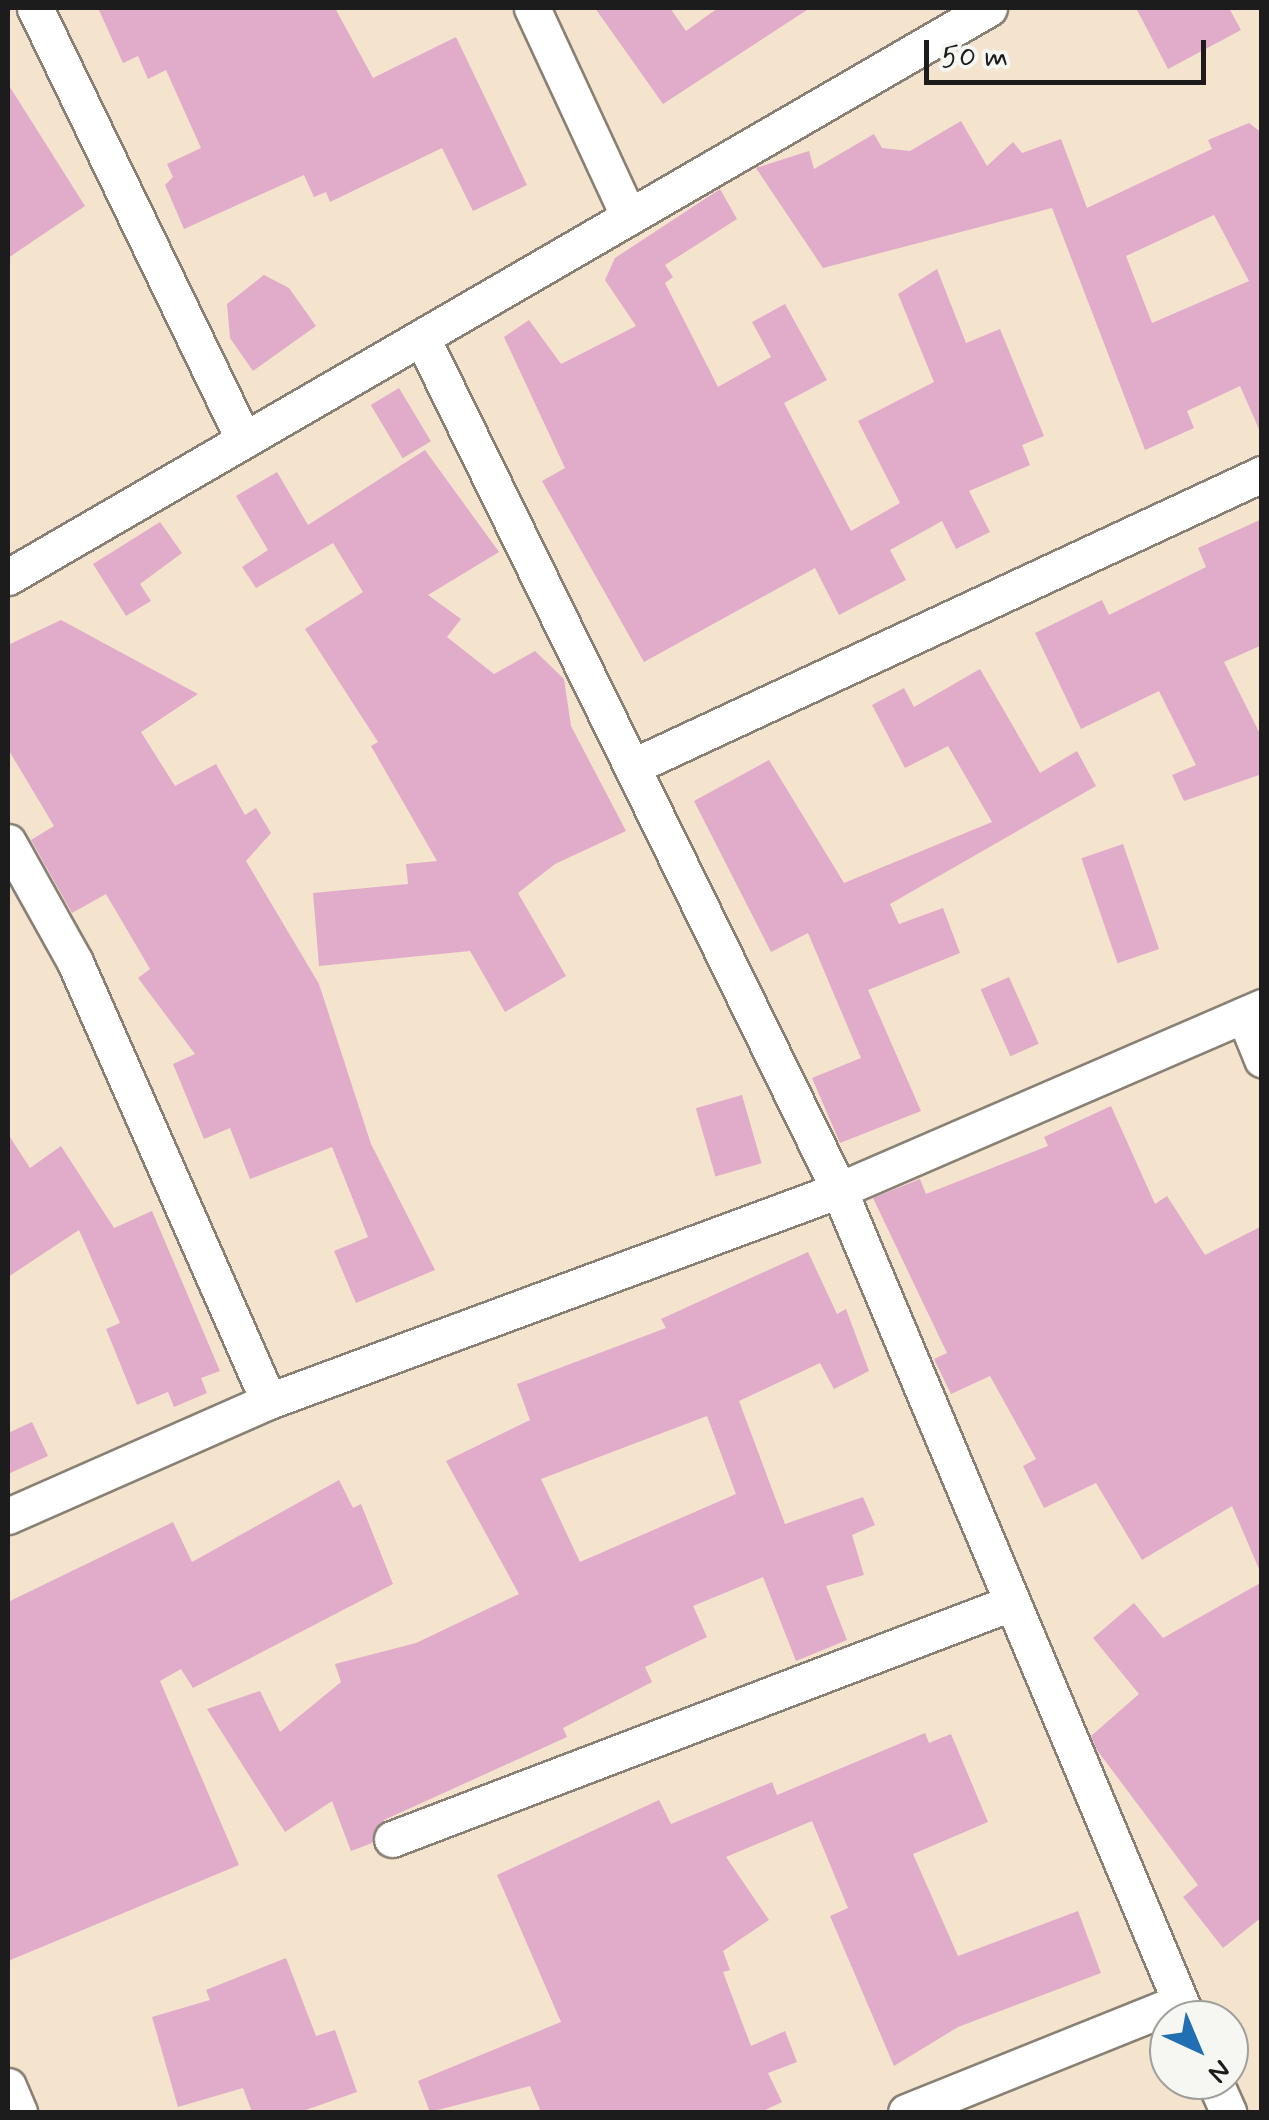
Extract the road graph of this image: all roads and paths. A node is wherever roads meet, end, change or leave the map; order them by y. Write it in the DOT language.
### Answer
graph roads {
  1 [pos="35,8"];
  2 [pos="532,8"];
  3 [pos="989,8"];
  4 [pos="629,217"];
  5 [pos="422,338"];
  6 [pos="244,440"];
  7 [pos="1262,474"];
  8 [pos="8,577"];
  9 [pos="638,764"];
  10 [pos="8,842"];
  11 [pos="1252,1011"];
  12 [pos="1262,1059"];
  13 [pos="839,1190"];
  14 [pos="270,1401"];
  15 [pos="8,1516"];
  16 [pos="1011,1603"];
  17 [pos="392,1840"];
  18 [pos="1179,2000"];
  19 [pos="1149,2024"];
  20 [pos="8,2086"];
  21 [pos="19,2112"];
  22 [pos="906,2112"];
  1 -- 6 [label="street"];
  2 -- 4 [label="street"];
  3 -- 4 [label="street"];
  4 -- 5 [label="street"];
  5 -- 6 [label="street"];
  5 -- 9 [label="street"];
  6 -- 8 [label="street"];
  7 -- 9 [label="street"];
  9 -- 13 [label="street"];
  10 -- 14 [label="street"];
  11 -- 12 [label="street"];
  11 -- 13 [label="street"];
  13 -- 14 [label="street"];
  13 -- 16 [label="street"];
  14 -- 15 [label="street"];
  16 -- 17 [label="street"];
  16 -- 18 [label="street"];
  19 -- 22 [label="street"];
  20 -- 21 [label="street"];
}
